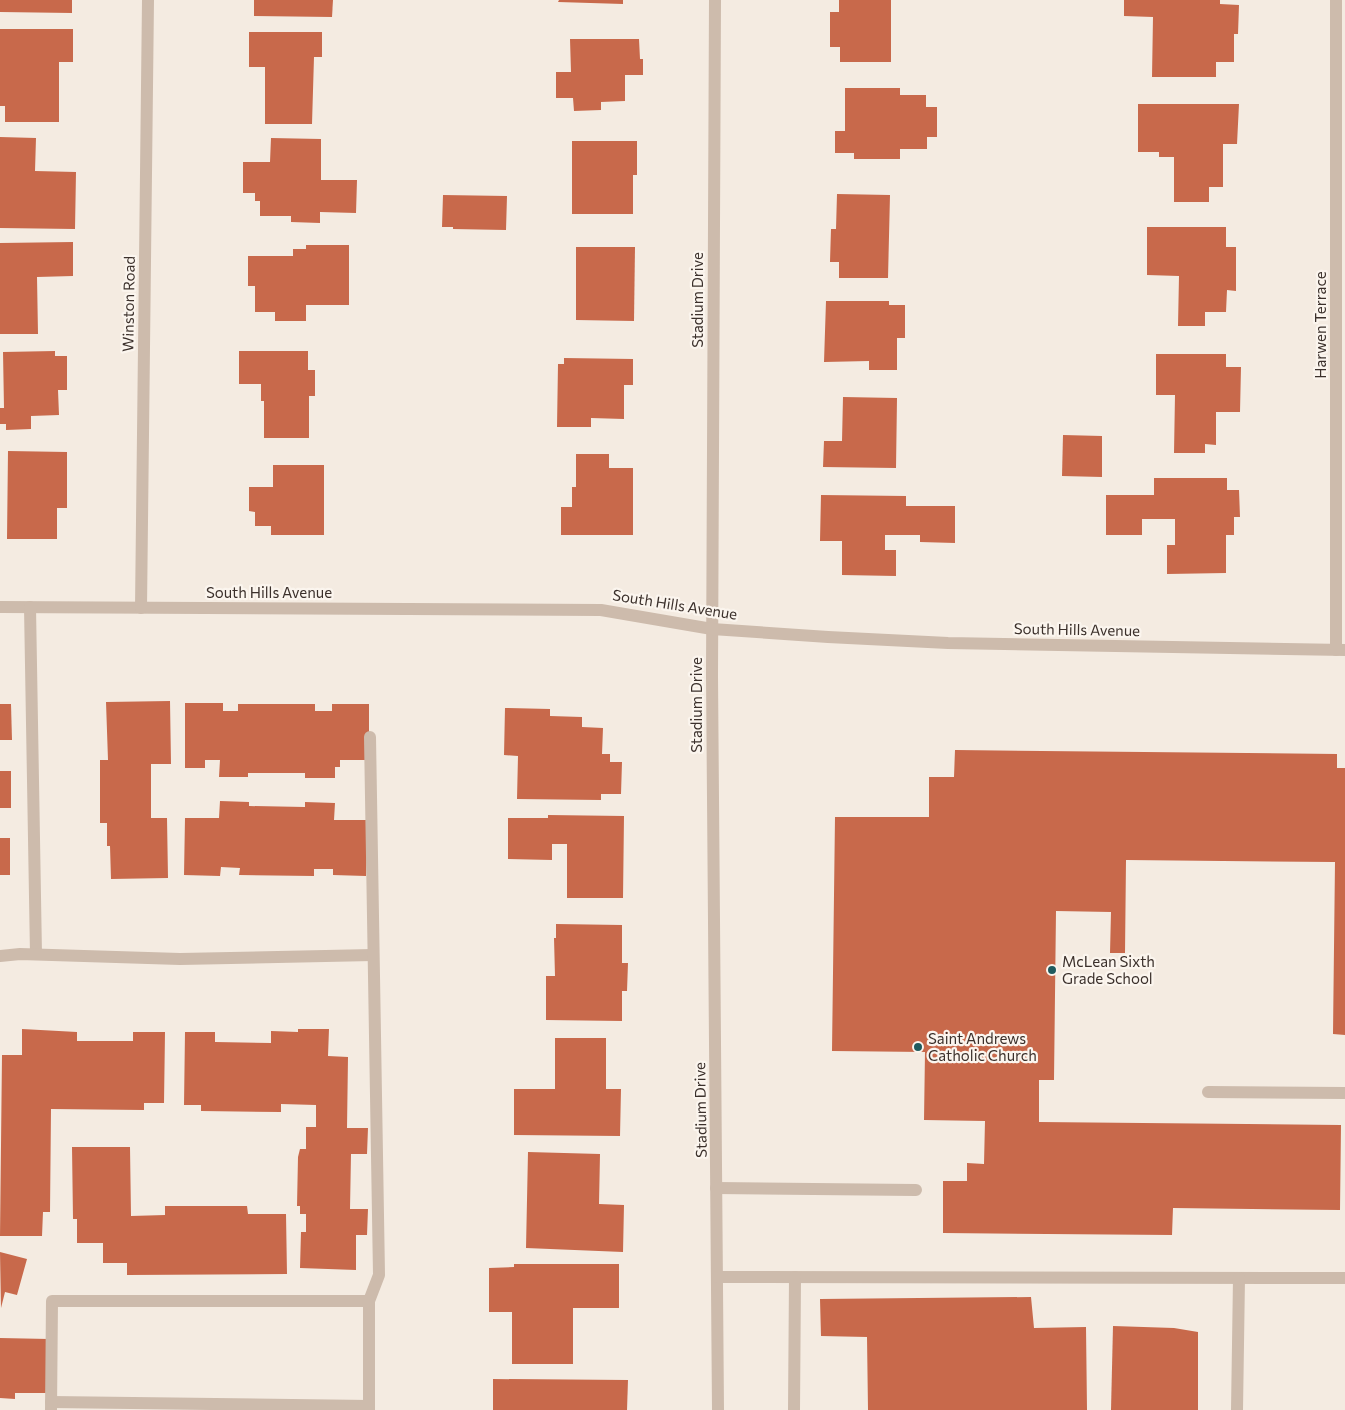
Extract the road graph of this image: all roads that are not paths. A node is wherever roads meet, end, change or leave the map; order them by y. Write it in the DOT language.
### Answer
graph roads {
  1 [pos="148,0"];
  2 [pos="715,0"];
  3 [pos="1336,0"];
  4 [pos="1341,69"];
  5 [pos="0,607"];
  6 [pos="30,607"];
  7 [pos="141,608"];
  8 [pos="712,629"];
  9 [pos="1340,650"];
  10 [pos="370,737"];
  11 [pos="36,954"];
  12 [pos="373,955"];
  13 [pos="0,956"];
  14 [pos="1208,1092"];
  15 [pos="1345,1093"];
  16 [pos="716,1188"];
  17 [pos="916,1190"];
  18 [pos="717,1277"];
  19 [pos="795,1277"];
  20 [pos="1239,1278"];
  21 [pos="1345,1278"];
  22 [pos="369,1301"];
  23 [pos="51,1406"];
  24 [pos="369,1408"];
  25 [pos="718,1410"];
  26 [pos="794,1410"];
  27 [pos="1237,1410"];
  1 -- 7 [label="street, Winston Road"];
  2 -- 8 [label="street, Stadium Drive"];
  3 -- 4 [label="street, Harwen Terrace"];
  4 -- 9 [label="street, Harwen Terrace"];
  5 -- 6 [label="street, South Hills Avenue"];
  6 -- 7 [label="street, South Hills Avenue"];
  6 -- 11 [label="street"];
  7 -- 8 [label="street, South Hills Avenue"];
  8 -- 9 [label="street, South Hills Avenue"];
  8 -- 16 [label="street, Stadium Drive"];
  10 -- 12 [label="street"];
  11 -- 12 [label="street"];
  11 -- 13 [label="street"];
  12 -- 22 [label="street"];
  14 -- 15 [label="street"];
  16 -- 17 [label="street"];
  16 -- 18 [label="street, Stadium Drive"];
  18 -- 19 [label="street"];
  18 -- 25 [label="street, Stadium Drive"];
  19 -- 20 [label="street"];
  19 -- 26 [label="street"];
  20 -- 21 [label="street"];
  20 -- 27 [label="street"];
  22 -- 23 [label="street"];
  22 -- 24 [label="street"];
  23 -- 24 [label="street"];
}
